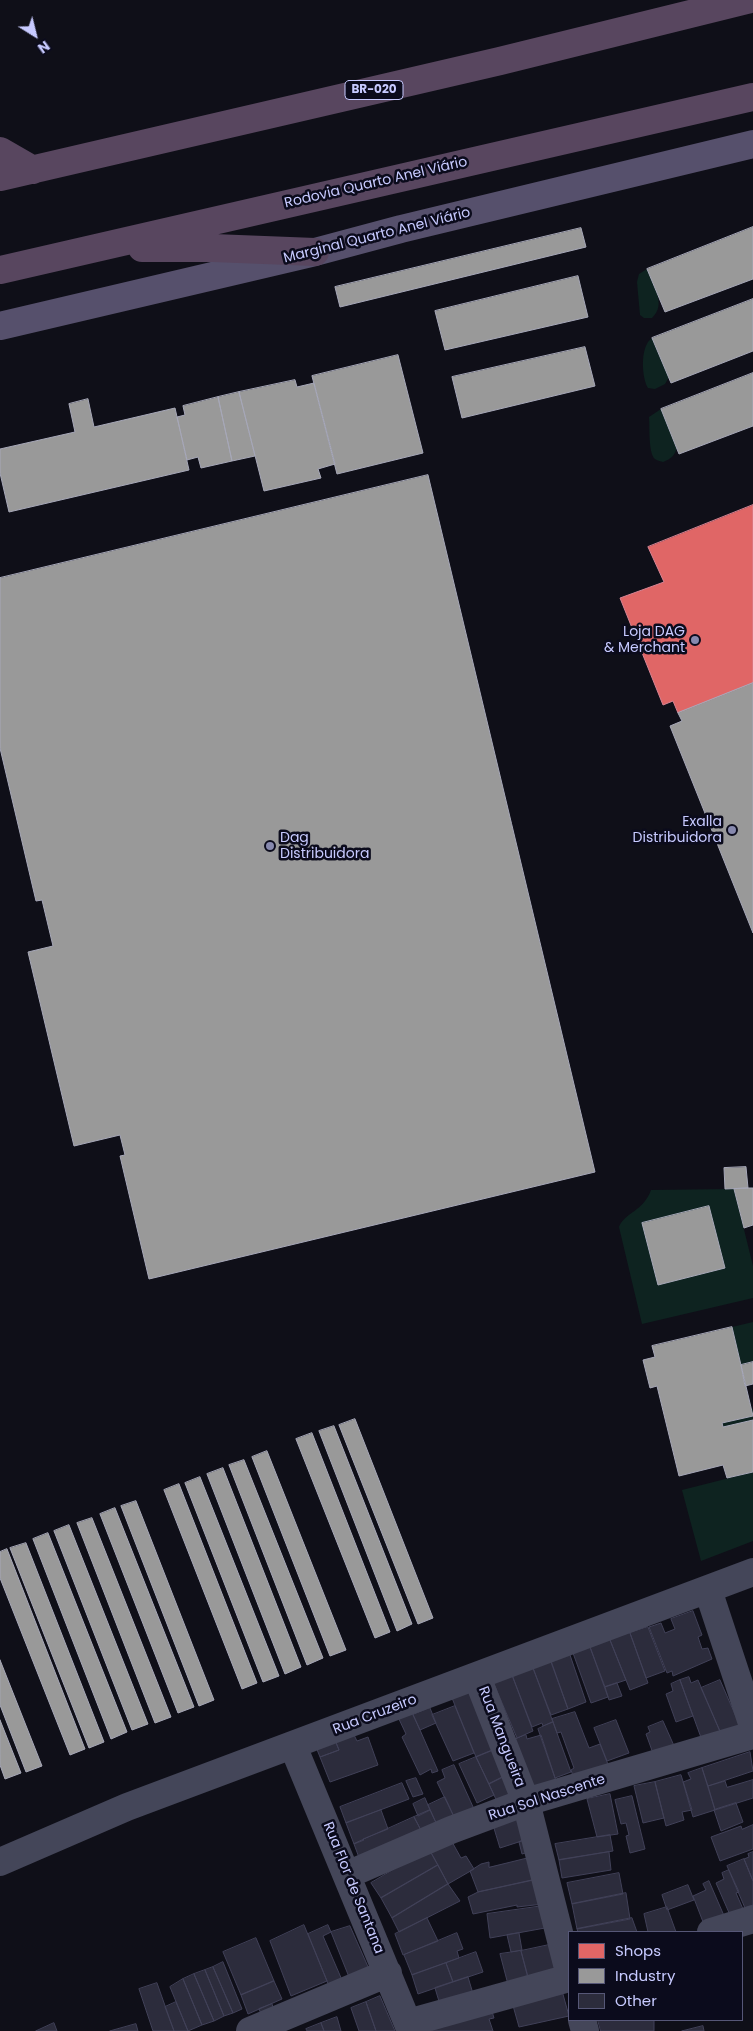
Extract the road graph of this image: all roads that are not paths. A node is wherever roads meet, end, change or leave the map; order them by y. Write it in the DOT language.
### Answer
graph roads {
  1 [pos="747,0"];
  2 [pos="753,97"];
  3 [pos="753,144"];
  4 [pos="0,151"];
  5 [pos="34,170"];
  6 [pos="0,177"];
  7 [pos="90,249"];
  8 [pos="315,252"];
  9 [pos="0,270"];
  10 [pos="0,326"];
  11 [pos="753,1572"];
  12 [pos="708,1590"];
  13 [pos="477,1677"];
  14 [pos="753,1726"];
  15 [pos="753,1735"];
  16 [pos="293,1746"];
  17 [pos="526,1802"];
  18 [pos="0,1862"];
  19 [pos="347,1875"];
  20 [pos="753,1919"];
  21 [pos="714,1931"];
  22 [pos="568,1968"];
  23 [pos="388,1973"];
  24 [pos="568,1978"];
  25 [pos="410,2027"];
  26 [pos="250,2031"];
  1 -- 5 [label="highway, BR-020"];
  2 -- 7 [label="highway, Rodovia Quarto Anel Viário"];
  3 -- 8 [label="main road, Marginal Quarto Anel Viário"];
  4 -- 5 [label="highway"];
  5 -- 6 [label="highway, BR-020"];
  7 -- 8 [label="highway"];
  7 -- 9 [label="highway, Rodovia Quarto Anel Viário"];
  8 -- 10 [label="main road, Marginal Quarto Anel Viário"];
  11 -- 12 [label="street, Rua Cruzeiro"];
  12 -- 13 [label="street, Rua Cruzeiro"];
  12 -- 14 [label="street"];
  13 -- 16 [label="street, Rua Cruzeiro"];
  13 -- 17 [label="street, Rua Mangueira"];
  15 -- 17 [label="street, Rua Sol Nascente"];
  16 -- 18 [label="street, Rua Cruzeiro"];
  16 -- 19 [label="street, Rua Flor de Santana"];
  17 -- 19 [label="street, Rua Sol Nascente"];
  17 -- 22 [label="street, Rua Mangueira"];
  19 -- 23 [label="street, Rua Flor de Santana"];
  20 -- 21 [label="street"];
  23 -- 25 [label="street, Rua Flor de Santana"];
  23 -- 26 [label="street"];
  24 -- 25 [label="street"];
}
